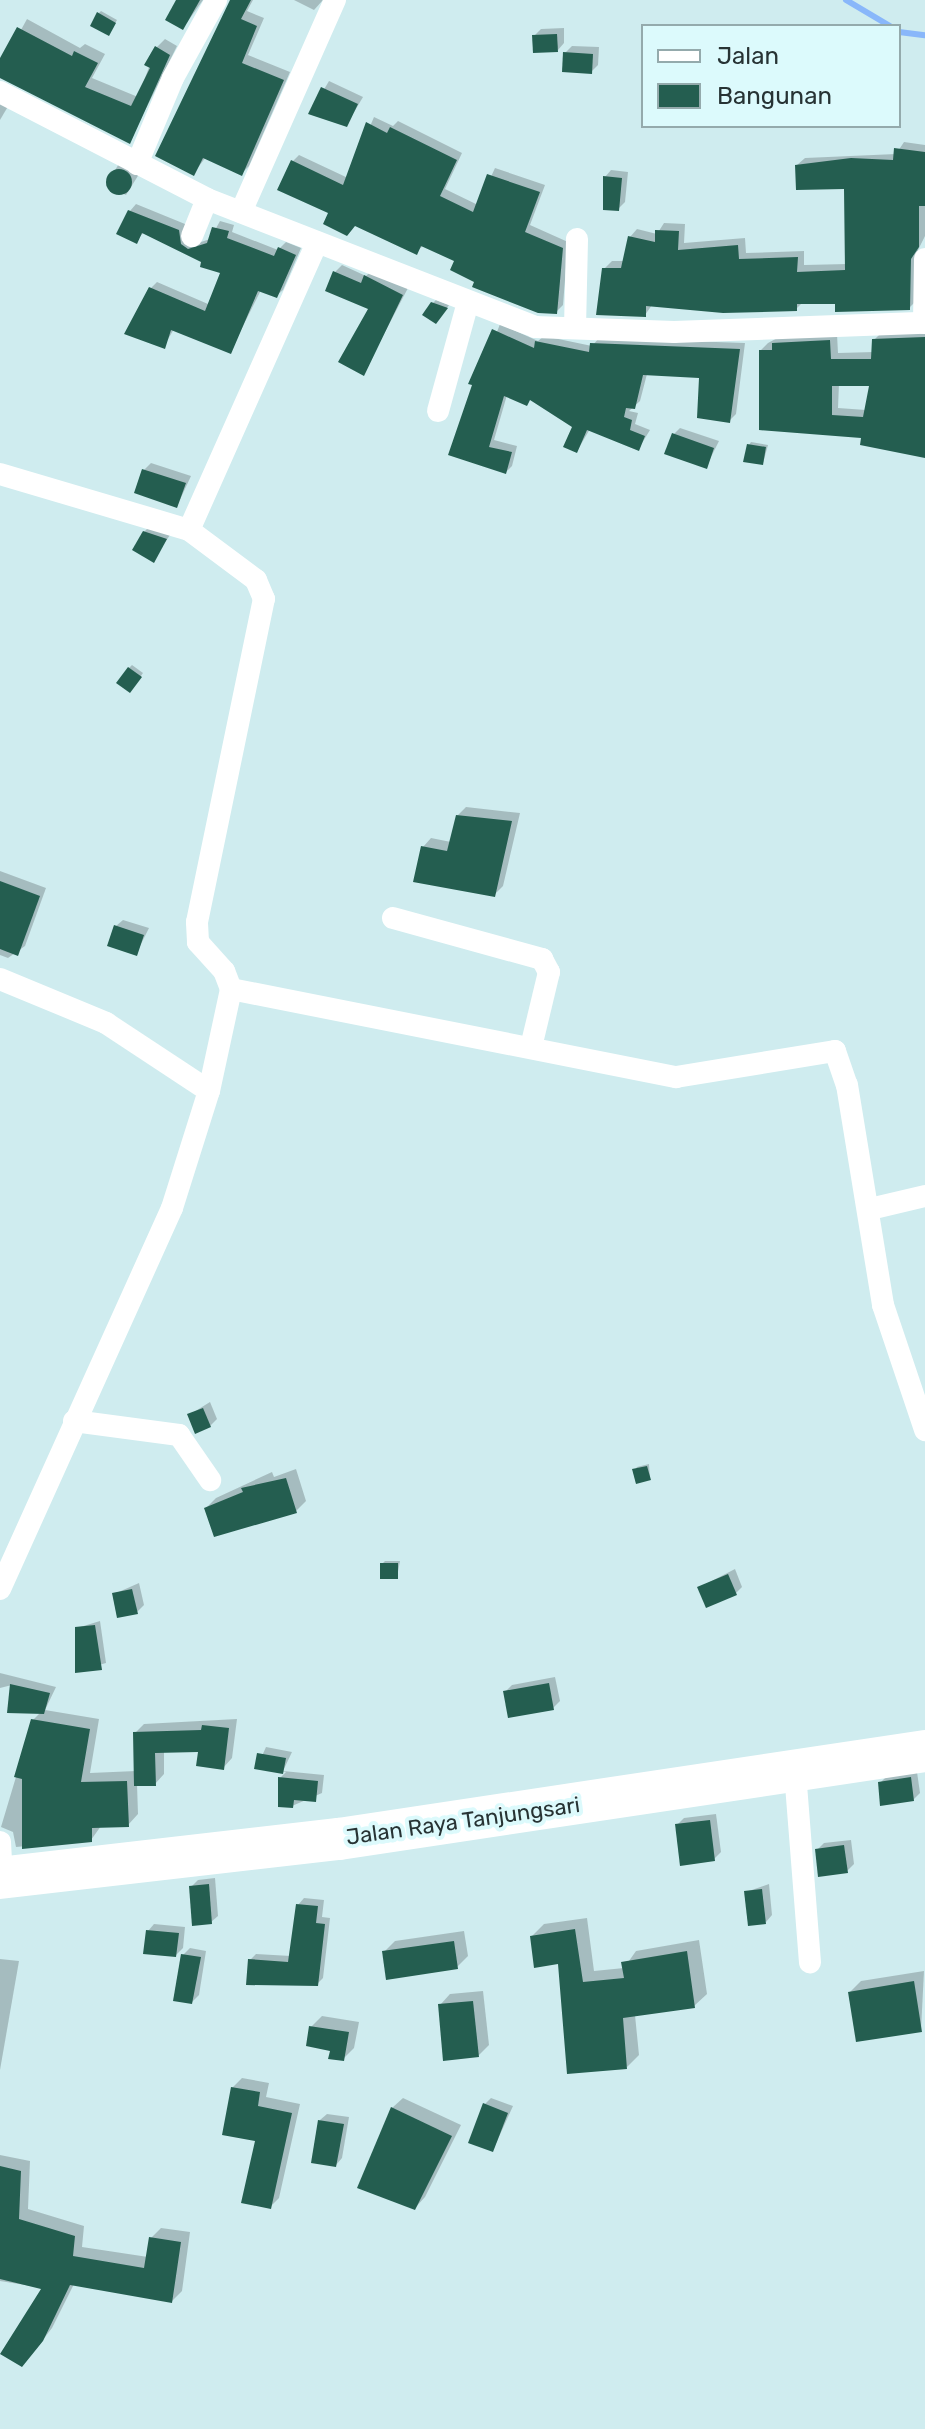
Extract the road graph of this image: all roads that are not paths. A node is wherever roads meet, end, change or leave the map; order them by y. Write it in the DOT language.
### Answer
graph roads {
  1 [pos="216,0"];
  2 [pos="335,0"];
  3 [pos="0,92"];
  4 [pos="137,164"];
  5 [pos="207,199"];
  6 [pos="241,212"];
  7 [pos="192,236"];
  8 [pos="577,239"];
  9 [pos="317,242"];
  10 [pos="925,259"];
  11 [pos="468,302"];
  12 [pos="925,323"];
  13 [pos="575,328"];
  14 [pos="438,411"];
  15 [pos="0,474"];
  16 [pos="189,530"];
  17 [pos="393,918"];
  18 [pos="0,979"];
  19 [pos="231,989"];
  20 [pos="531,1047"];
  21 [pos="209,1091"];
  22 [pos="925,1196"];
  23 [pos="870,1209"];
  24 [pos="74,1421"];
  25 [pos="925,1430"];
  26 [pos="210,1480"];
  27 [pos="0,1589"];
  28 [pos="925,1751"];
  29 [pos="795,1772"];
  30 [pos="1,1866"];
  31 [pos="810,1962"];
  1 -- 4 [label="street"];
  2 -- 6 [label="street"];
  3 -- 4 [label="street"];
  4 -- 5 [label="street"];
  5 -- 6 [label="street"];
  5 -- 7 [label="street"];
  6 -- 9 [label="street"];
  8 -- 13 [label="street"];
  9 -- 11 [label="street"];
  9 -- 16 [label="street"];
  10 -- 12 [label="street"];
  11 -- 13 [label="street"];
  11 -- 14 [label="street"];
  12 -- 13 [label="street"];
  15 -- 16 [label="street"];
  16 -- 19 [label="street"];
  17 -- 20 [label="street"];
  18 -- 21 [label="street"];
  19 -- 20 [label="street"];
  19 -- 21 [label="street"];
  20 -- 23 [label="street"];
  21 -- 24 [label="street"];
  22 -- 23 [label="street"];
  23 -- 25 [label="street"];
  24 -- 26 [label="street"];
  24 -- 27 [label="street"];
  28 -- 29 [label="highway, Jalan Raya Tanjungsari"];
  29 -- 30 [label="highway, Jalan Raya Tanjungsari"];
  29 -- 31 [label="street"];
}
